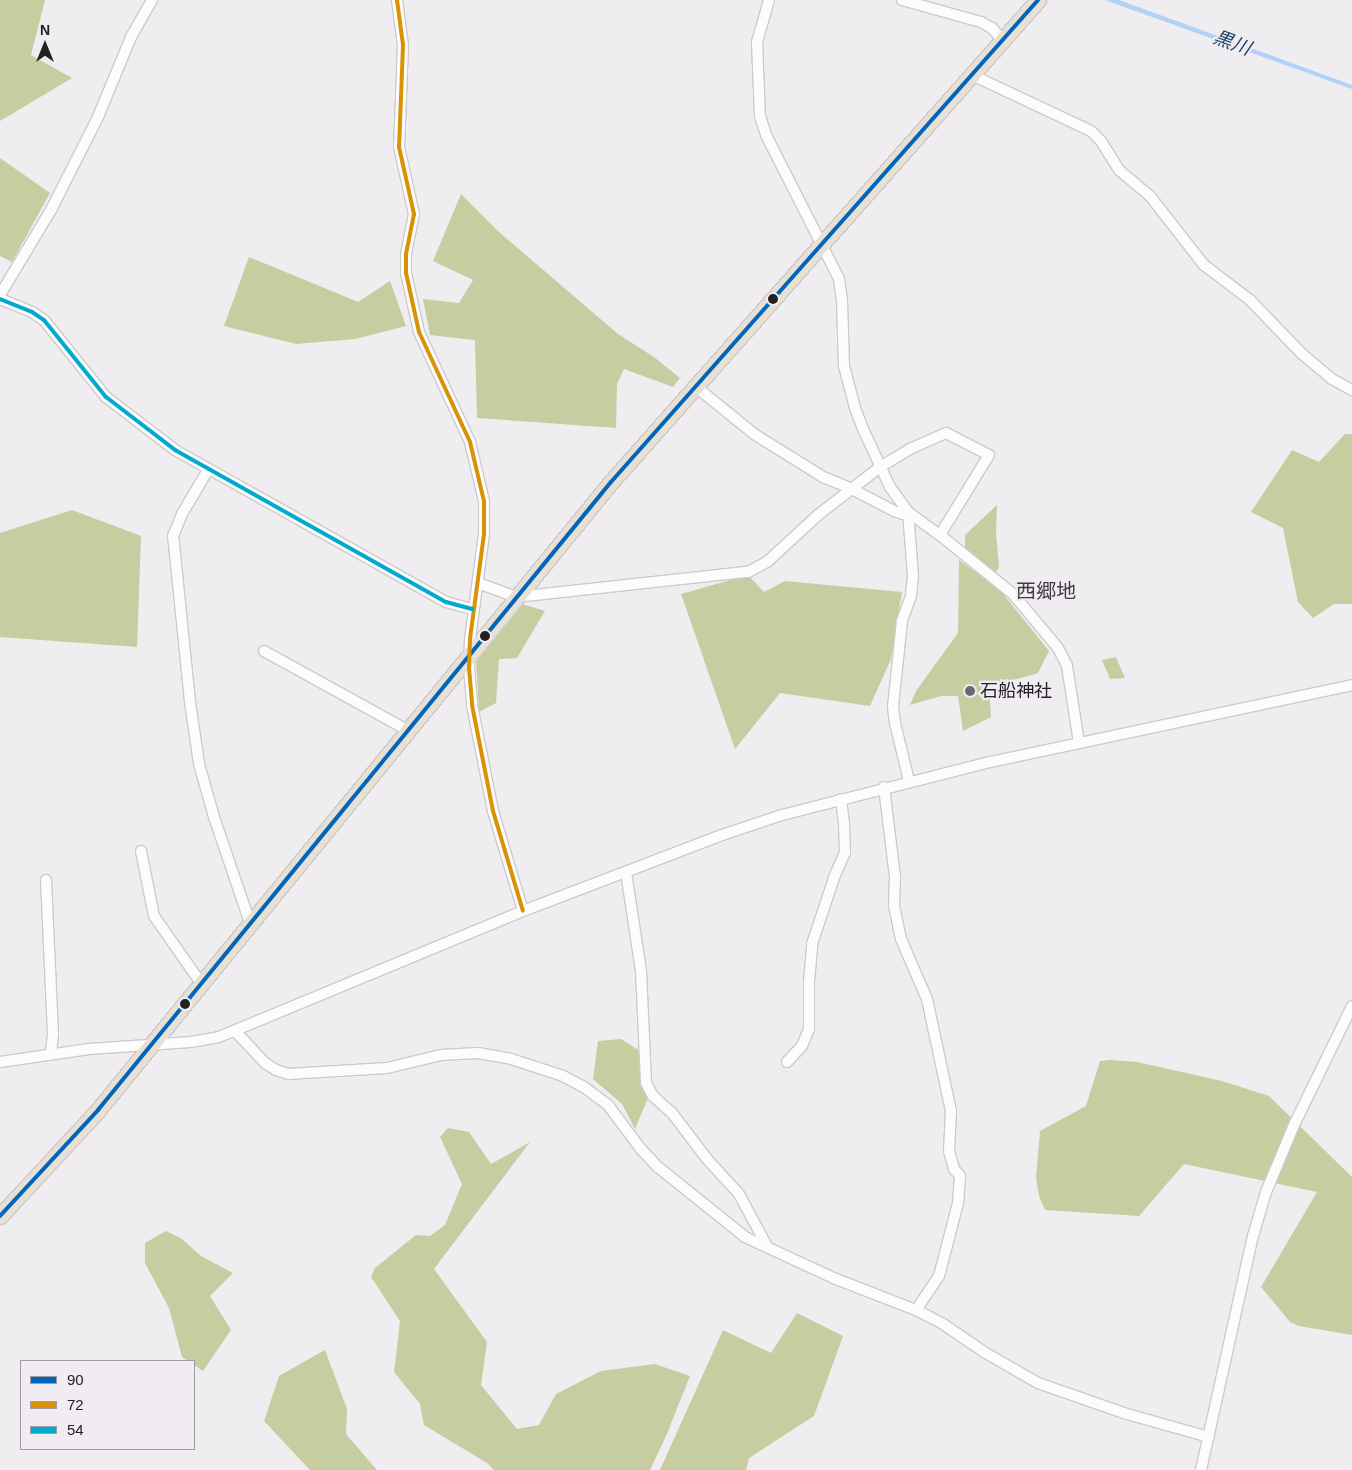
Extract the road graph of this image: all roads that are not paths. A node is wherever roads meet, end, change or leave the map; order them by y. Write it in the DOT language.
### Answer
graph roads {
  1 [pos="152,0"];
  2 [pos="397,0"];
  3 [pos="769,0"];
  4 [pos="902,0"];
  5 [pos="1038,0"];
  6 [pos="1002,40"];
  7 [pos="972,75"];
  8 [pos="821,244"];
  9 [pos="0,297"];
  10 [pos="695,386"];
  11 [pos="1352,390"];
  12 [pos="880,467"];
  13 [pos="208,470"];
  14 [pos="850,488"];
  15 [pos="908,512"];
  16 [pos="940,534"];
  17 [pos="478,583"];
  18 [pos="516,597"];
  19 [pos="472,609"];
  20 [pos="264,651"];
  21 [pos="470,655"];
  22 [pos="1352,685"];
  23 [pos="407,730"];
  24 [pos="1079,743"];
  25 [pos="909,781"];
  26 [pos="884,787"];
  27 [pos="841,799"];
  28 [pos="142,851"];
  29 [pos="626,872"];
  30 [pos="46,880"];
  31 [pos="523,911"];
  32 [pos="250,923"];
  33 [pos="201,983"];
  34 [pos="1352,1006"];
  35 [pos="234,1031"];
  36 [pos="152,1044"];
  37 [pos="51,1053"];
  38 [pos="0,1062"];
  39 [pos="787,1062"];
  40 [pos="0,1216"];
  41 [pos="768,1248"];
  42 [pos="916,1310"];
  43 [pos="1209,1437"];
  44 [pos="1201,1470"];
  1 -- 9 [label="street"];
  2 -- 17 [label="street"];
  3 -- 8 [label="street"];
  4 -- 6 [label="street"];
  5 -- 6 [label="highway"];
  6 -- 7 [label="highway"];
  7 -- 8 [label="highway"];
  7 -- 11 [label="street"];
  8 -- 10 [label="highway"];
  8 -- 12 [label="street"];
  9 -- 13 [label="street"];
  10 -- 14 [label="street"];
  10 -- 18 [label="highway"];
  12 -- 14 [label="street"];
  12 -- 15 [label="street"];
  12 -- 16 [label="street"];
  13 -- 19 [label="street"];
  13 -- 32 [label="street"];
  14 -- 15 [label="street"];
  14 -- 18 [label="street"];
  15 -- 16 [label="street"];
  15 -- 25 [label="street"];
  16 -- 24 [label="street"];
  17 -- 18 [label="street"];
  17 -- 19 [label="street"];
  18 -- 21 [label="highway"];
  19 -- 21 [label="street"];
  20 -- 23 [label="street"];
  21 -- 23 [label="highway"];
  21 -- 31 [label="street"];
  22 -- 24 [label="street"];
  23 -- 32 [label="highway"];
  24 -- 25 [label="street"];
  25 -- 26 [label="street"];
  26 -- 27 [label="street"];
  26 -- 42 [label="street"];
  27 -- 29 [label="street"];
  27 -- 39 [label="street"];
  28 -- 33 [label="street"];
  29 -- 31 [label="street"];
  29 -- 41 [label="street"];
  30 -- 37 [label="street"];
  31 -- 35 [label="street"];
  32 -- 33 [label="highway"];
  33 -- 36 [label="highway"];
  34 -- 43 [label="street"];
  35 -- 36 [label="street"];
  35 -- 41 [label="street"];
  36 -- 37 [label="street"];
  36 -- 40 [label="highway"];
  37 -- 38 [label="street"];
  41 -- 42 [label="street"];
  42 -- 43 [label="street"];
  43 -- 44 [label="street"];
}
